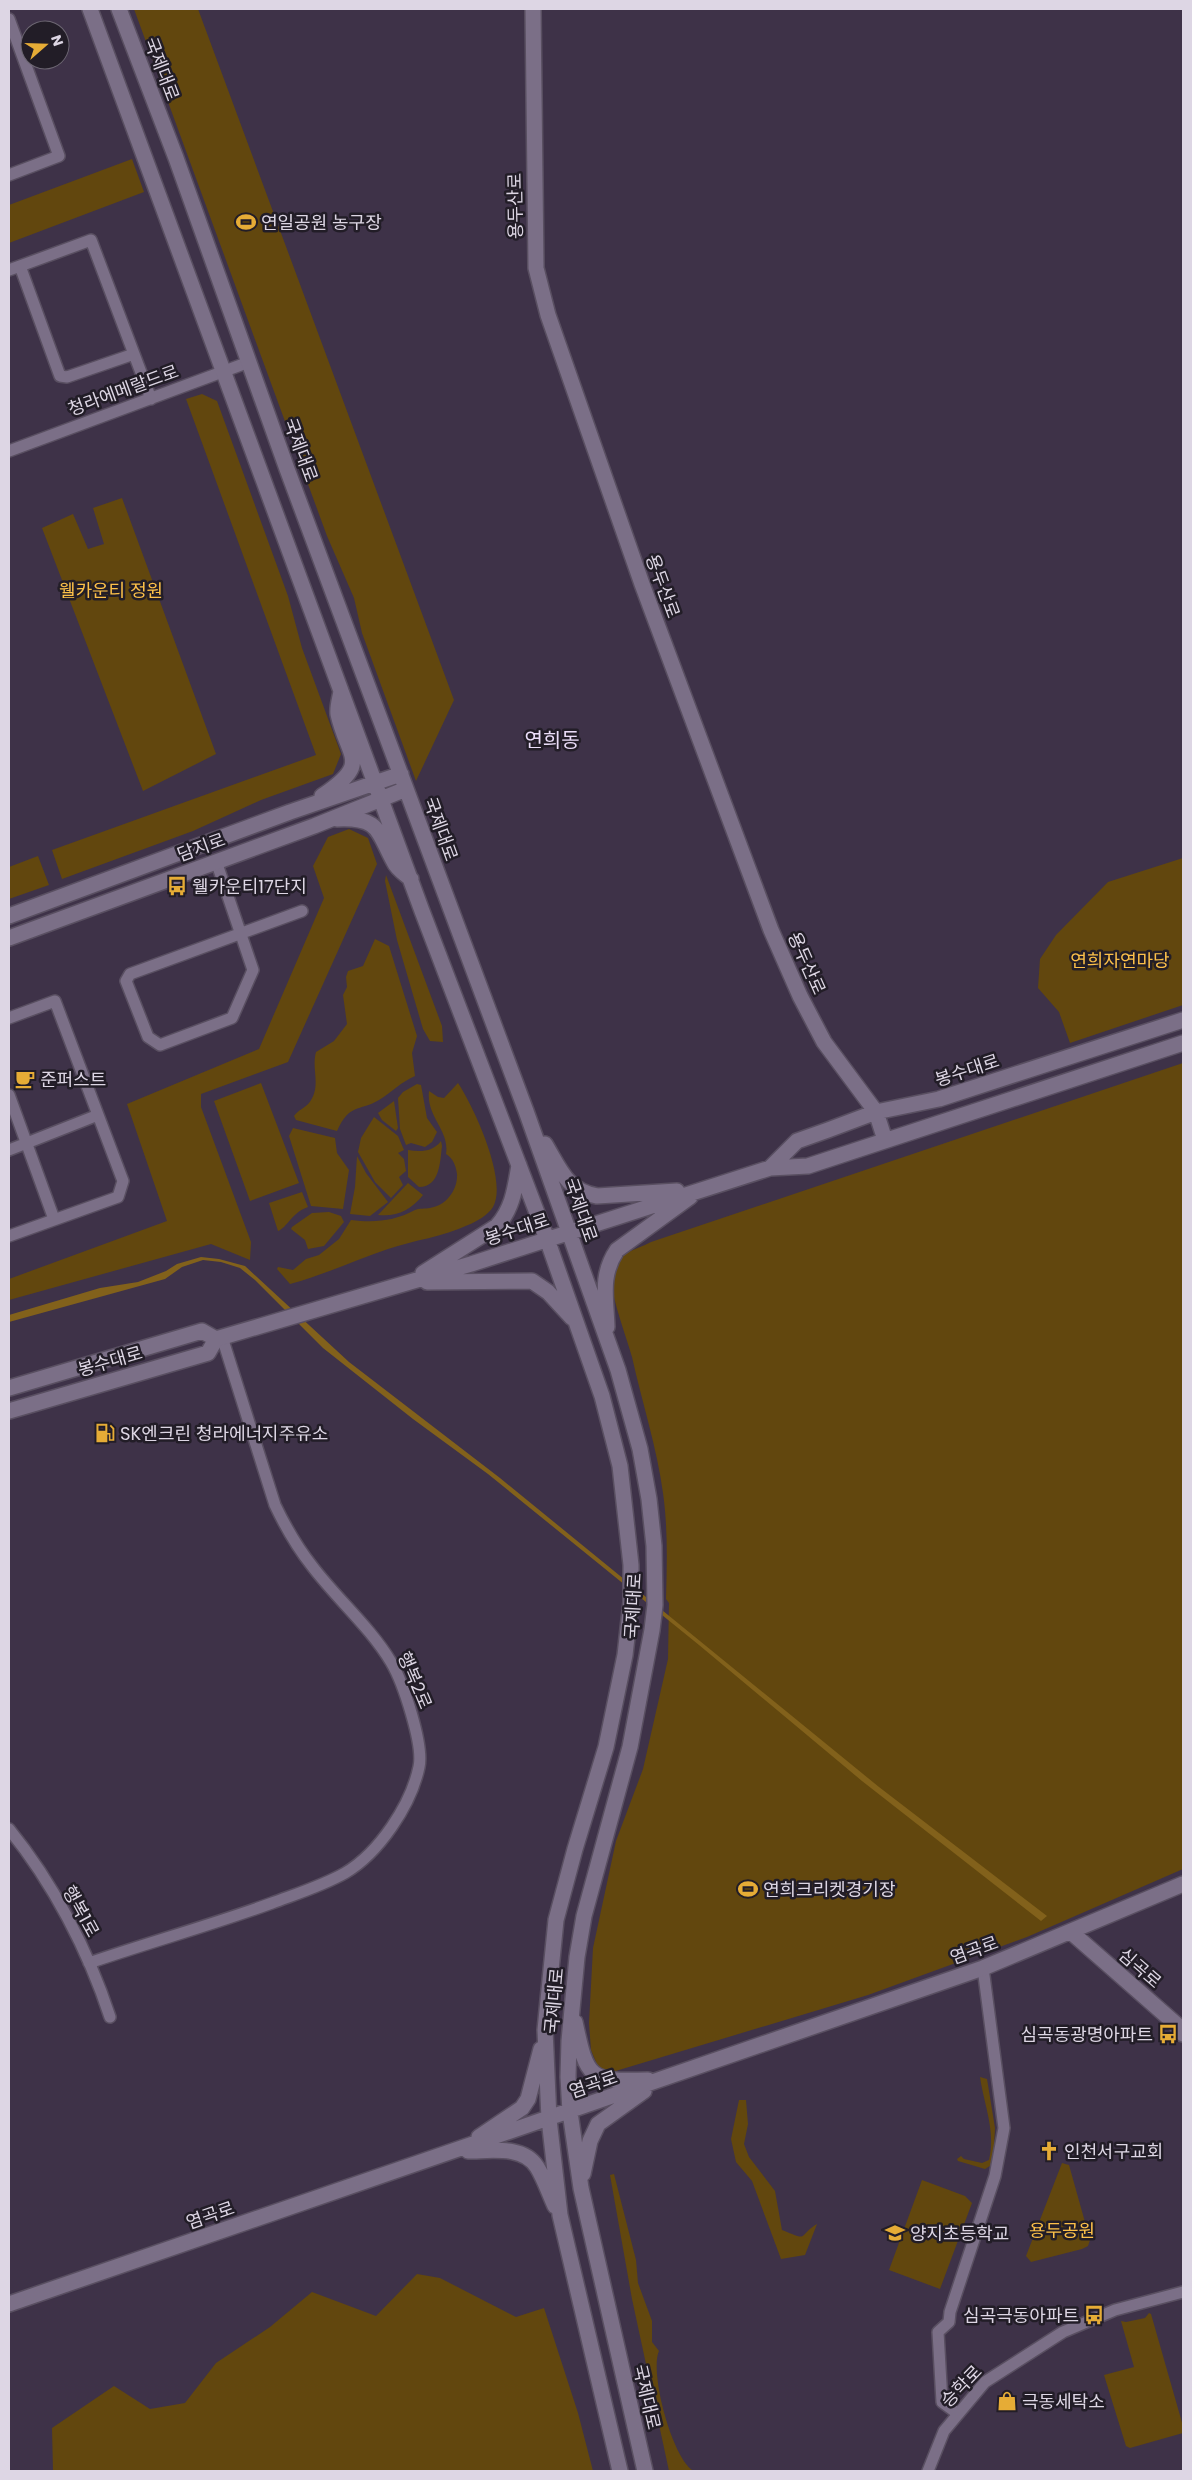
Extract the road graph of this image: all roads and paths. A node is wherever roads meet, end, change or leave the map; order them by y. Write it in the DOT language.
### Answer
graph roads {
  1 [pos="90,9"];
  2 [pos="119,9"];
  3 [pos="533,9"];
  4 [pos="9,19"];
  5 [pos="13,44"];
  6 [pos="9,175"];
  7 [pos="20,266"];
  8 [pos="9,270"];
  9 [pos="134,354"];
  10 [pos="249,362"];
  11 [pos="223,372"];
  12 [pos="151,398"];
  13 [pos="9,451"];
  14 [pos="341,687"];
  15 [pos="401,774"];
  16 [pos="376,783"];
  17 [pos="406,789"];
  18 [pos="382,798"];
  19 [pos="308,806"];
  20 [pos="314,826"];
  21 [pos="216,861"];
  22 [pos="412,880"];
  23 [pos="302,911"];
  24 [pos="9,916"];
  25 [pos="240,932"];
  26 [pos="9,938"];
  27 [pos="9,1018"];
  28 [pos="1183,1020"];
  29 [pos="1183,1043"];
  30 [pos="9,1095"];
  31 [pos="526,1111"];
  32 [pos="876,1112"];
  33 [pos="98,1115"];
  34 [pos="885,1140"];
  35 [pos="26,1143"];
  36 [pos="537,1143"];
  37 [pos="513,1148"];
  38 [pos="9,1150"];
  39 [pos="519,1163"];
  40 [pos="770,1168"];
  41 [pos="700,1189"];
  42 [pos="54,1219"];
  43 [pos="569,1232"];
  44 [pos="9,1236"];
  45 [pos="548,1239"];
  46 [pos="409,1282"];
  47 [pos="599,1318"];
  48 [pos="576,1321"];
  49 [pos="219,1338"];
  50 [pos="608,1343"];
  51 [pos="9,1388"];
  52 [pos="9,1410"];
  53 [pos="9,1829"];
  54 [pos="1183,1884"];
  55 [pos="1071,1932"];
  56 [pos="89,1963"];
  57 [pos="983,1968"];
  58 [pos="572,2009"];
  59 [pos="110,2017"];
  60 [pos="545,2030"];
  61 [pos="1183,2034"];
  62 [pos="662,2079"];
  63 [pos="570,2112"];
  64 [pos="549,2119"];
  65 [pos="457,2150"];
  66 [pos="581,2188"];
  67 [pos="560,2215"];
  68 [pos="1183,2292"];
  69 [pos="9,2304"];
  70 [pos="957,2413"];
  71 [pos="620,2471"];
  72 [pos="645,2471"];
  73 [pos="928,2471"];
  1 -- 11 [label="main road"];
  2 -- 10 [label="main road, 국제대로"];
  3 -- 32 [label="main road, 용두산로"];
  4 -- 5 [label="street"];
  5 -- 6 [label="street"];
  7 -- 8 [label="street"];
  7 -- 9 [label="street"];
  7 -- 9 [label="street"];
  9 -- 12 [label="street"];
  10 -- 11 [label="street, 청라에메랄드로"];
  10 -- 15 [label="main road, 국제대로"];
  11 -- 12 [label="street, 청라에메랄드로"];
  11 -- 14 [label="main road"];
  12 -- 13 [label="street, 청라에메랄드로"];
  14 -- 16 [label="main road"];
  14 -- 19 [label="main road"];
  15 -- 16 [label="main road"];
  15 -- 17 [label="main road, 국제대로"];
  16 -- 18 [label="main road"];
  16 -- 19 [label="main road"];
  17 -- 18 [label="main road, 담지로"];
  17 -- 31 [label="main road, 국제대로"];
  18 -- 20 [label="main road, 담지로"];
  18 -- 22 [label="main road"];
  19 -- 20 [label="main road"];
  19 -- 24 [label="main road"];
  20 -- 21 [label="main road, 담지로"];
  20 -- 22 [label="main road"];
  21 -- 25 [label="street"];
  21 -- 26 [label="main road, 담지로"];
  22 -- 37 [label="main road, 국제대로"];
  23 -- 25 [label="street"];
  25 -- 25 [label="street"];
  27 -- 33 [label="street"];
  28 -- 32 [label="main road, 봉수대로"];
  29 -- 34 [label="main road, 봉수대로"];
  30 -- 35 [label="street"];
  31 -- 36 [label="main road, 국제대로"];
  31 -- 41 [label="main road"];
  32 -- 34 [label="main road, 용두산로"];
  32 -- 40 [label="main road, 봉수대로"];
  33 -- 35 [label="street"];
  33 -- 42 [label="street"];
  34 -- 40 [label="main road, 봉수대로"];
  35 -- 38 [label="street"];
  35 -- 42 [label="street"];
  36 -- 37 [label="main road"];
  36 -- 43 [label="main road, 국제대로"];
  37 -- 39 [label="main road, 국제대로"];
  39 -- 45 [label="main road, 국제대로"];
  39 -- 46 [label="main road"];
  40 -- 41 [label="main road, 봉수대로"];
  41 -- 43 [label="main road, 봉수대로"];
  41 -- 50 [label="main road"];
  42 -- 44 [label="street"];
  43 -- 45 [label="main road, 봉수대로"];
  43 -- 47 [label="main road, 국제대로"];
  45 -- 46 [label="main road, 봉수대로"];
  45 -- 48 [label="main road, 국제대로"];
  46 -- 48 [label="main road"];
  46 -- 49 [label="main road, 봉수대로"];
  47 -- 48 [label="main road"];
  47 -- 50 [label="main road, 국제대로"];
  48 -- 60 [label="main road, 국제대로"];
  49 -- 51 [label="main road, 봉수대로"];
  49 -- 52 [label="main road, 봉수대로"];
  49 -- 56 [label="street, 행복2로"];
  50 -- 58 [label="main road, 국제대로"];
  53 -- 56 [label="street, 행복1로"];
  54 -- 55 [label="main road, 염곡로"];
  55 -- 57 [label="main road, 염곡로"];
  55 -- 61 [label="main road, 심곡로"];
  56 -- 59 [label="street, 행복1로"];
  57 -- 62 [label="main road, 염곡로"];
  57 -- 70 [label="street"];
  58 -- 62 [label="main road"];
  58 -- 63 [label="main road, 국제대로"];
  60 -- 64 [label="main road, 국제대로"];
  60 -- 65 [label="main road"];
  62 -- 63 [label="main road, 염곡로"];
  62 -- 66 [label="main road"];
  63 -- 64 [label="main road, 염곡로"];
  63 -- 66 [label="main road, 국제대로"];
  64 -- 65 [label="main road, 염곡로"];
  64 -- 67 [label="main road, 국제대로"];
  65 -- 67 [label="main road"];
  65 -- 69 [label="main road, 염곡로"];
  66 -- 72 [label="main road, 국제대로"];
  67 -- 71 [label="main road, 국제대로"];
  68 -- 70 [label="street, 승학로"];
  70 -- 73 [label="street, 승학로"];
}
